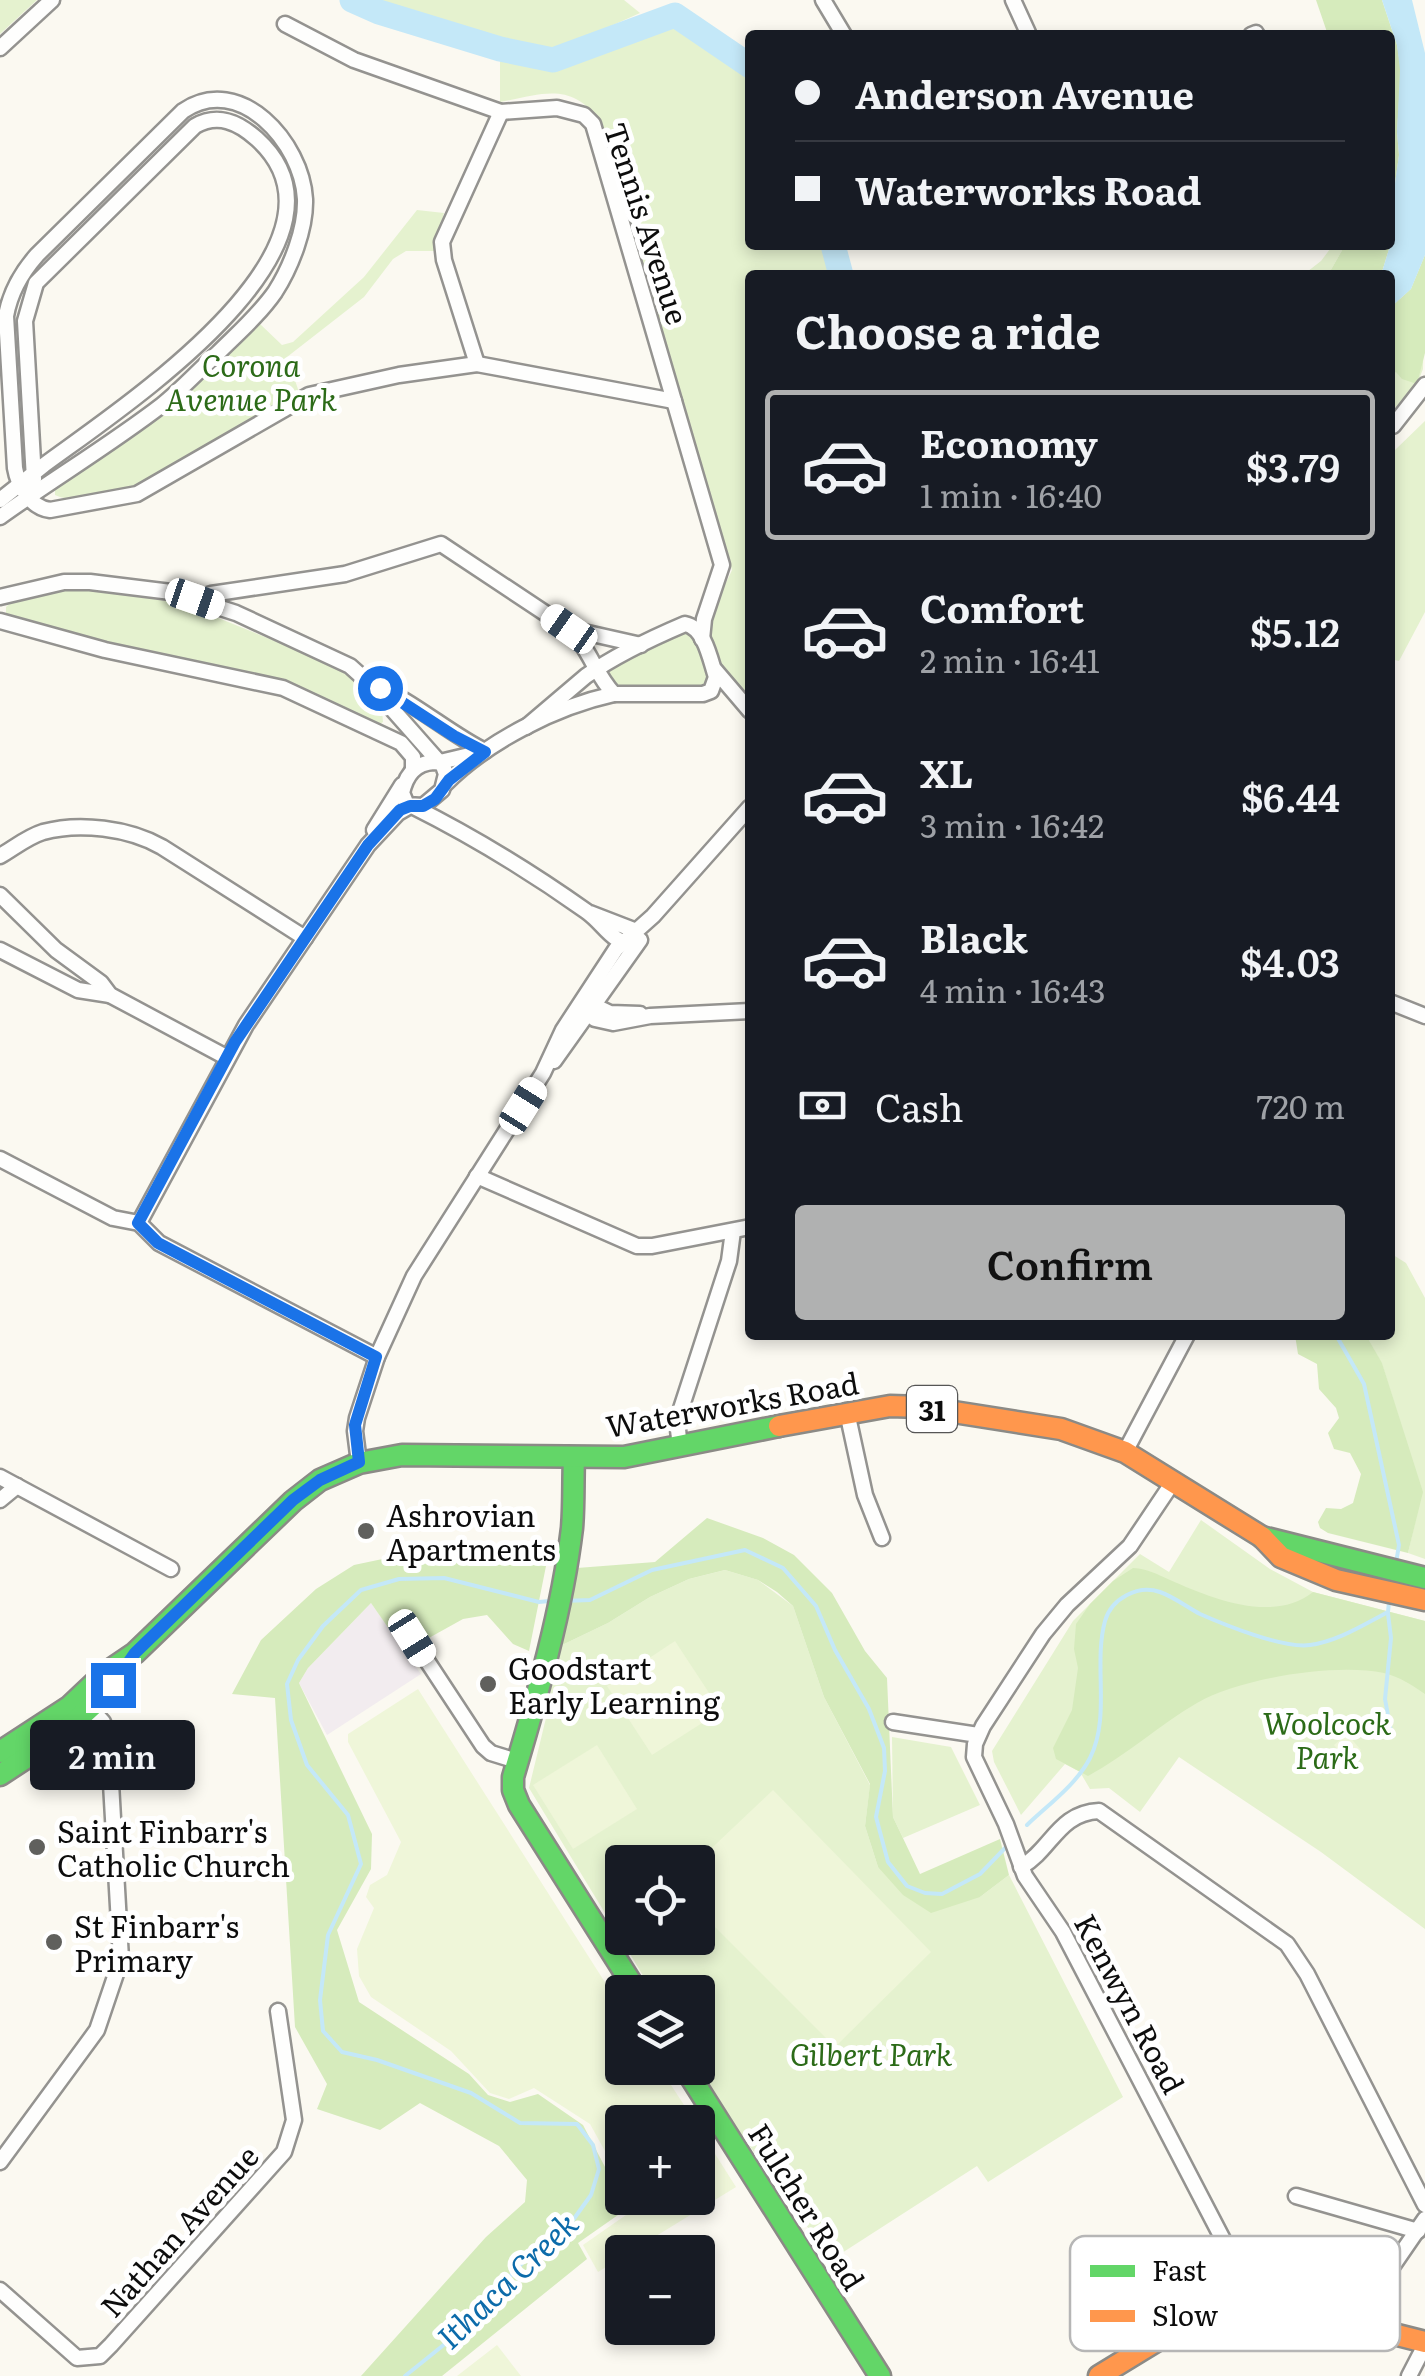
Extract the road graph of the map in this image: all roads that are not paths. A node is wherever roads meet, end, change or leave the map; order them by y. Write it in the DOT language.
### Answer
graph roads {
  1 [pos="52,0"];
  2 [pos="823,0"];
  3 [pos="1013,0"];
  4 [pos="285,24"];
  5 [pos="841,30"];
  6 [pos="1027,30"];
  7 [pos="0,48"];
  8 [pos="501,112"];
  9 [pos="172,123"];
  10 [pos="185,134"];
  11 [pos="477,364"];
  12 [pos="1425,385"];
  13 [pos="1425,400"];
  14 [pos="674,401"];
  15 [pos="1395,423"];
  16 [pos="1395,425"];
  17 [pos="34,473"];
  18 [pos="24,490"];
  19 [pos="0,500"];
  20 [pos="0,517"];
  21 [pos="256,588"];
  22 [pos="712,594"];
  23 [pos="7,596"];
  24 [pos="195,599"];
  25 [pos="236,613"];
  26 [pos="3,621"];
  27 [pos="680,626"];
  28 [pos="569,629"];
  29 [pos="702,639"];
  30 [pos="642,645"];
  31 [pos="712,667"];
  32 [pos="595,670"];
  33 [pos="372,686"];
  34 [pos="614,694"];
  35 [pos="703,694"];
  36 [pos="745,706"];
  37 [pos="745,708"];
  38 [pos="395,714"];
  39 [pos="526,727"];
  40 [pos="378,732"];
  41 [pos="485,752"];
  42 [pos="439,762"];
  43 [pos="409,775"];
  44 [pos="444,786"];
  45 [pos="411,806"];
  46 [pos="745,813"];
  47 [pos="456,826"];
  48 [pos="368,845"];
  49 [pos="0,856"];
  50 [pos="0,895"];
  51 [pos="305,938"];
  52 [pos="630,939"];
  53 [pos="0,950"];
  54 [pos="110,995"];
  55 [pos="1395,1004"];
  56 [pos="588,1007"];
  57 [pos="745,1011"];
  58 [pos="1425,1016"];
  59 [pos="226,1057"];
  60 [pos="0,1159"];
  61 [pos="477,1176"];
  62 [pos="138,1223"];
  63 [pos="745,1228"];
  64 [pos="733,1231"];
  65 [pos="1185,1340"];
  66 [pos="376,1357"];
  67 [pos="847,1412"];
  68 [pos="680,1448"];
  69 [pos="1125,1452"];
  70 [pos="574,1458"];
  71 [pos="359,1462"];
  72 [pos="0,1477"];
  73 [pos="1173,1482"];
  74 [pos="17,1486"];
  75 [pos="0,1500"];
  76 [pos="1262,1536"];
  77 [pos="882,1538"];
  78 [pos="171,1569"];
  79 [pos="1418,1576"];
  80 [pos="1421,1599"];
  81 [pos="412,1638"];
  82 [pos="86,1702"];
  83 [pos="893,1722"];
  84 [pos="978,1735"];
  85 [pos="0,1752"];
  86 [pos="517,1761"];
  87 [pos="0,1774"];
  88 [pos="1021,1867"];
  89 [pos="627,1975"];
  90 [pos="278,2011"];
  91 [pos="696,2085"];
  92 [pos="0,2162"];
  93 [pos="1296,2196"];
  94 [pos="1425,2205"];
  95 [pos="1421,2225"];
  96 [pos="1222,2236"];
  97 [pos="1400,2255"];
  98 [pos="0,2290"];
  99 [pos="1400,2336"];
  100 [pos="1425,2343"];
  101 [pos="1138,2351"];
  102 [pos="880,2376"];
  103 [pos="1099,2376"];
  104 [pos="1409,2376"];
  1 -- 7 [label="street"];
  2 -- 5 [label="street"];
  3 -- 6 [label="street"];
  4 -- 8 [label="street, Tennis Avenue"];
  8 -- 11 [label="street"];
  8 -- 14 [label="street, Tennis Avenue"];
  9 -- 10 [label="street"];
  9 -- 18 [label="street"];
  9 -- 18 [label="street"];
  10 -- 17 [label="street"];
  10 -- 17 [label="street"];
  11 -- 14 [label="street"];
  11 -- 18 [label="street"];
  12 -- 15 [label="street"];
  13 -- 16 [label="street"];
  14 -- 22 [label="street, Tennis Avenue"];
  17 -- 18 [label="street"];
  18 -- 19 [label="street"];
  18 -- 20 [label="street"];
  21 -- 24 [label="street"];
  21 -- 25 [label="street"];
  21 -- 28 [label="street"];
  22 -- 27 [label="street"];
  22 -- 29 [label="street, Tennis Avenue"];
  23 -- 24 [label="street"];
  23 -- 26 [label="street"];
  24 -- 25 [label="street"];
  25 -- 33 [label="street"];
  26 -- 40 [label="street"];
  27 -- 29 [label="street"];
  27 -- 30 [label="street"];
  28 -- 30 [label="street"];
  28 -- 32 [label="street"];
  29 -- 31 [label="street"];
  30 -- 32 [label="street"];
  31 -- 35 [label="street"];
  31 -- 36 [label="street"];
  32 -- 34 [label="street"];
  32 -- 39 [label="street"];
  33 -- 38 [label="street"];
  33 -- 41 [label="street"];
  34 -- 35 [label="street"];
  34 -- 39 [label="street"];
  35 -- 37 [label="street"];
  38 -- 40 [label="street"];
  38 -- 42 [label="street"];
  39 -- 41 [label="street"];
  40 -- 43 [label="street"];
  41 -- 42 [label="street"];
  41 -- 44 [label="street"];
  42 -- 43 [label="street"];
  42 -- 44 [label="street"];
  43 -- 45 [label="street"];
  43 -- 48 [label="street"];
  44 -- 45 [label="street"];
  44 -- 47 [label="street"];
  45 -- 47 [label="street"];
  45 -- 48 [label="street"];
  46 -- 52 [label="street"];
  47 -- 52 [label="street"];
  48 -- 51 [label="street"];
  49 -- 51 [label="street"];
  50 -- 54 [label="street"];
  51 -- 59 [label="street"];
  52 -- 56 [label="street"];
  53 -- 54 [label="street"];
  54 -- 59 [label="street"];
  55 -- 58 [label="street"];
  56 -- 57 [label="street"];
  56 -- 61 [label="street"];
  59 -- 62 [label="street"];
  60 -- 62 [label="street"];
  61 -- 64 [label="street"];
  61 -- 66 [label="street"];
  62 -- 66 [label="street"];
  63 -- 64 [label="street"];
  64 -- 68 [label="street"];
  65 -- 69 [label="street"];
  66 -- 71 [label="street"];
  67 -- 68 [label="main road, Waterworks Road / 31"];
  67 -- 69 [label="main road, Waterworks Road / 31"];
  67 -- 77 [label="street"];
  68 -- 70 [label="main road, Waterworks Road / 31"];
  69 -- 73 [label="main road, Waterworks Road / 31"];
  70 -- 71 [label="main road, Waterworks Road / 31"];
  70 -- 86 [label="main road"];
  71 -- 82 [label="main road, Waterworks Road / 31"];
  72 -- 74 [label="street"];
  73 -- 76 [label="main road, Waterworks Road / 31"];
  73 -- 84 [label="street"];
  74 -- 75 [label="street"];
  74 -- 78 [label="street"];
  76 -- 79 [label="main road, Waterworks Road / 31"];
  76 -- 80 [label="main road, Waterworks Road / 31"];
  81 -- 86 [label="street"];
  82 -- 85 [label="main road, Waterworks Road / 31"];
  82 -- 87 [label="main road, Waterworks Road / 31"];
  82 -- 92 [label="street"];
  83 -- 84 [label="street"];
  84 -- 88 [label="street, Kenwyn Road"];
  86 -- 89 [label="main road"];
  88 -- 94 [label="street"];
  88 -- 96 [label="street, Kenwyn Road"];
  90 -- 98 [label="street, Nathan Avenue"];
  91 -- 102 [label="main road, Fulcher Road"];
  93 -- 95 [label="street"];
  95 -- 97 [label="street"];
  99 -- 100 [label="main road"];
  100 -- 104 [label="street"];
  101 -- 103 [label="main road"];
}
